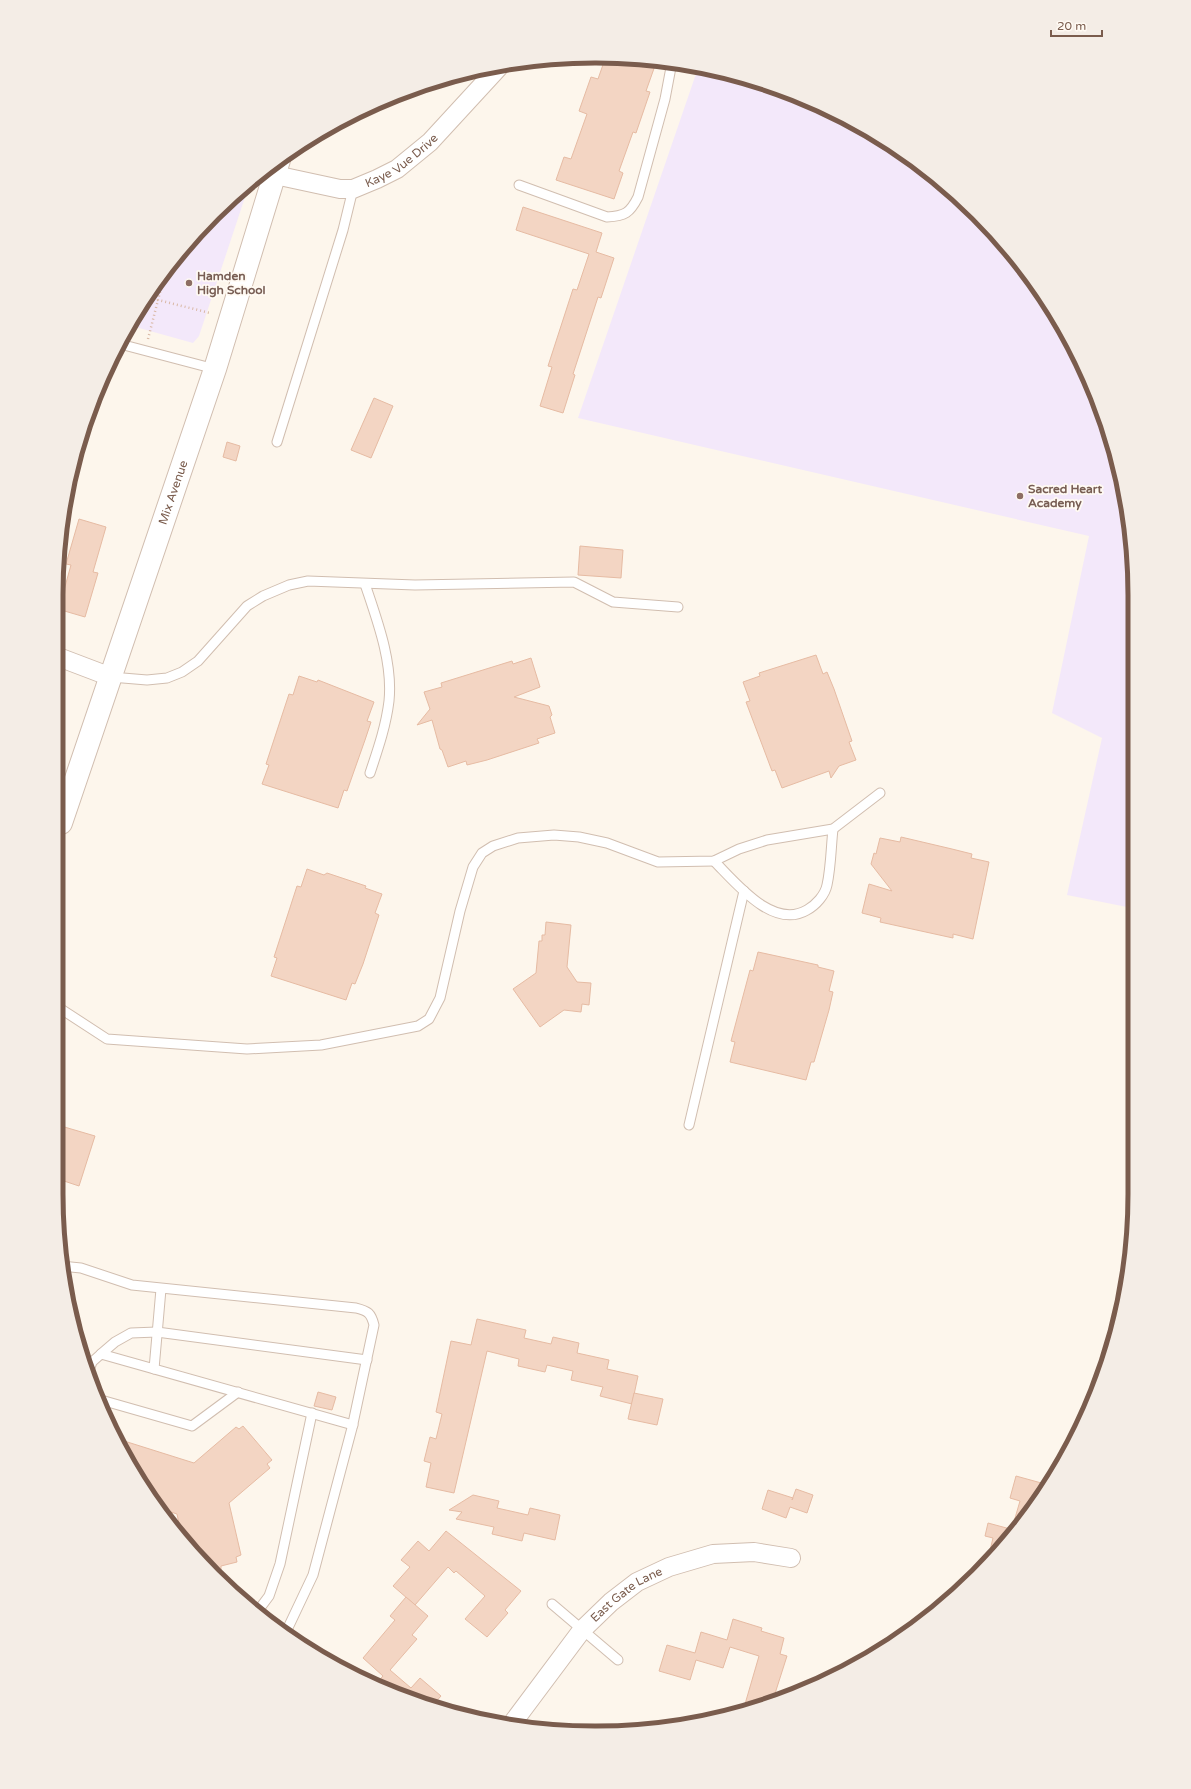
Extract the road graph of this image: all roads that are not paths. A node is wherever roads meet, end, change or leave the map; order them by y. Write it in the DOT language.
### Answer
graph roads {
  1 [pos="671,69"];
  2 [pos="495,73"];
  3 [pos="279,168"];
  4 [pos="276,169"];
  5 [pos="519,185"];
  6 [pos="353,189"];
  7 [pos="126,345"];
  8 [pos="215,369"];
  9 [pos="277,442"];
  10 [pos="364,584"];
  11 [pos="678,607"];
  12 [pos="63,659"];
  13 [pos="111,677"];
  14 [pos="370,773"];
  15 [pos="880,793"];
  16 [pos="63,817"];
  17 [pos="833,829"];
  18 [pos="714,861"];
  19 [pos="744,891"];
  20 [pos="63,1010"];
  21 [pos="689,1125"];
  22 [pos="69,1267"];
  23 [pos="161,1289"];
  24 [pos="158,1332"];
  25 [pos="102,1354"];
  26 [pos="367,1360"];
  27 [pos="91,1365"];
  28 [pos="154,1369"];
  29 [pos="238,1392"];
  30 [pos="106,1401"];
  31 [pos="312,1413"];
  32 [pos="353,1425"];
  33 [pos="791,1558"];
  34 [pos="552,1604"];
  35 [pos="260,1607"];
  36 [pos="288,1628"];
  37 [pos="582,1630"];
  38 [pos="618,1660"];
  39 [pos="514,1719"];
  1 -- 5 [label="lane"];
  2 -- 6 [label="street, Kaye Vue Drive"];
  3 -- 6 [label="street, Kaye Vue Drive"];
  4 -- 8 [label="street, Mix Avenue"];
  6 -- 9 [label="lane"];
  7 -- 8 [label="lane"];
  8 -- 13 [label="street, Mix Avenue"];
  10 -- 11 [label="lane"];
  10 -- 13 [label="lane"];
  10 -- 14 [label="lane"];
  12 -- 13 [label="street"];
  13 -- 16 [label="street, Mix Avenue"];
  15 -- 17 [label="lane"];
  17 -- 18 [label="lane"];
  17 -- 19 [label="lane"];
  18 -- 19 [label="lane"];
  18 -- 20 [label="lane"];
  19 -- 21 [label="lane"];
  22 -- 23 [label="lane"];
  23 -- 24 [label="lane"];
  23 -- 26 [label="lane"];
  24 -- 25 [label="lane"];
  24 -- 26 [label="lane"];
  24 -- 28 [label="lane"];
  25 -- 27 [label="lane"];
  25 -- 28 [label="lane"];
  26 -- 32 [label="lane"];
  28 -- 29 [label="lane"];
  29 -- 30 [label="lane"];
  29 -- 31 [label="lane"];
  31 -- 32 [label="lane"];
  31 -- 35 [label="lane"];
  32 -- 36 [label="lane"];
  33 -- 37 [label="street, East Gate Lane"];
  34 -- 37 [label="lane"];
  37 -- 38 [label="lane"];
  37 -- 39 [label="street, East Gate Lane"];
}
